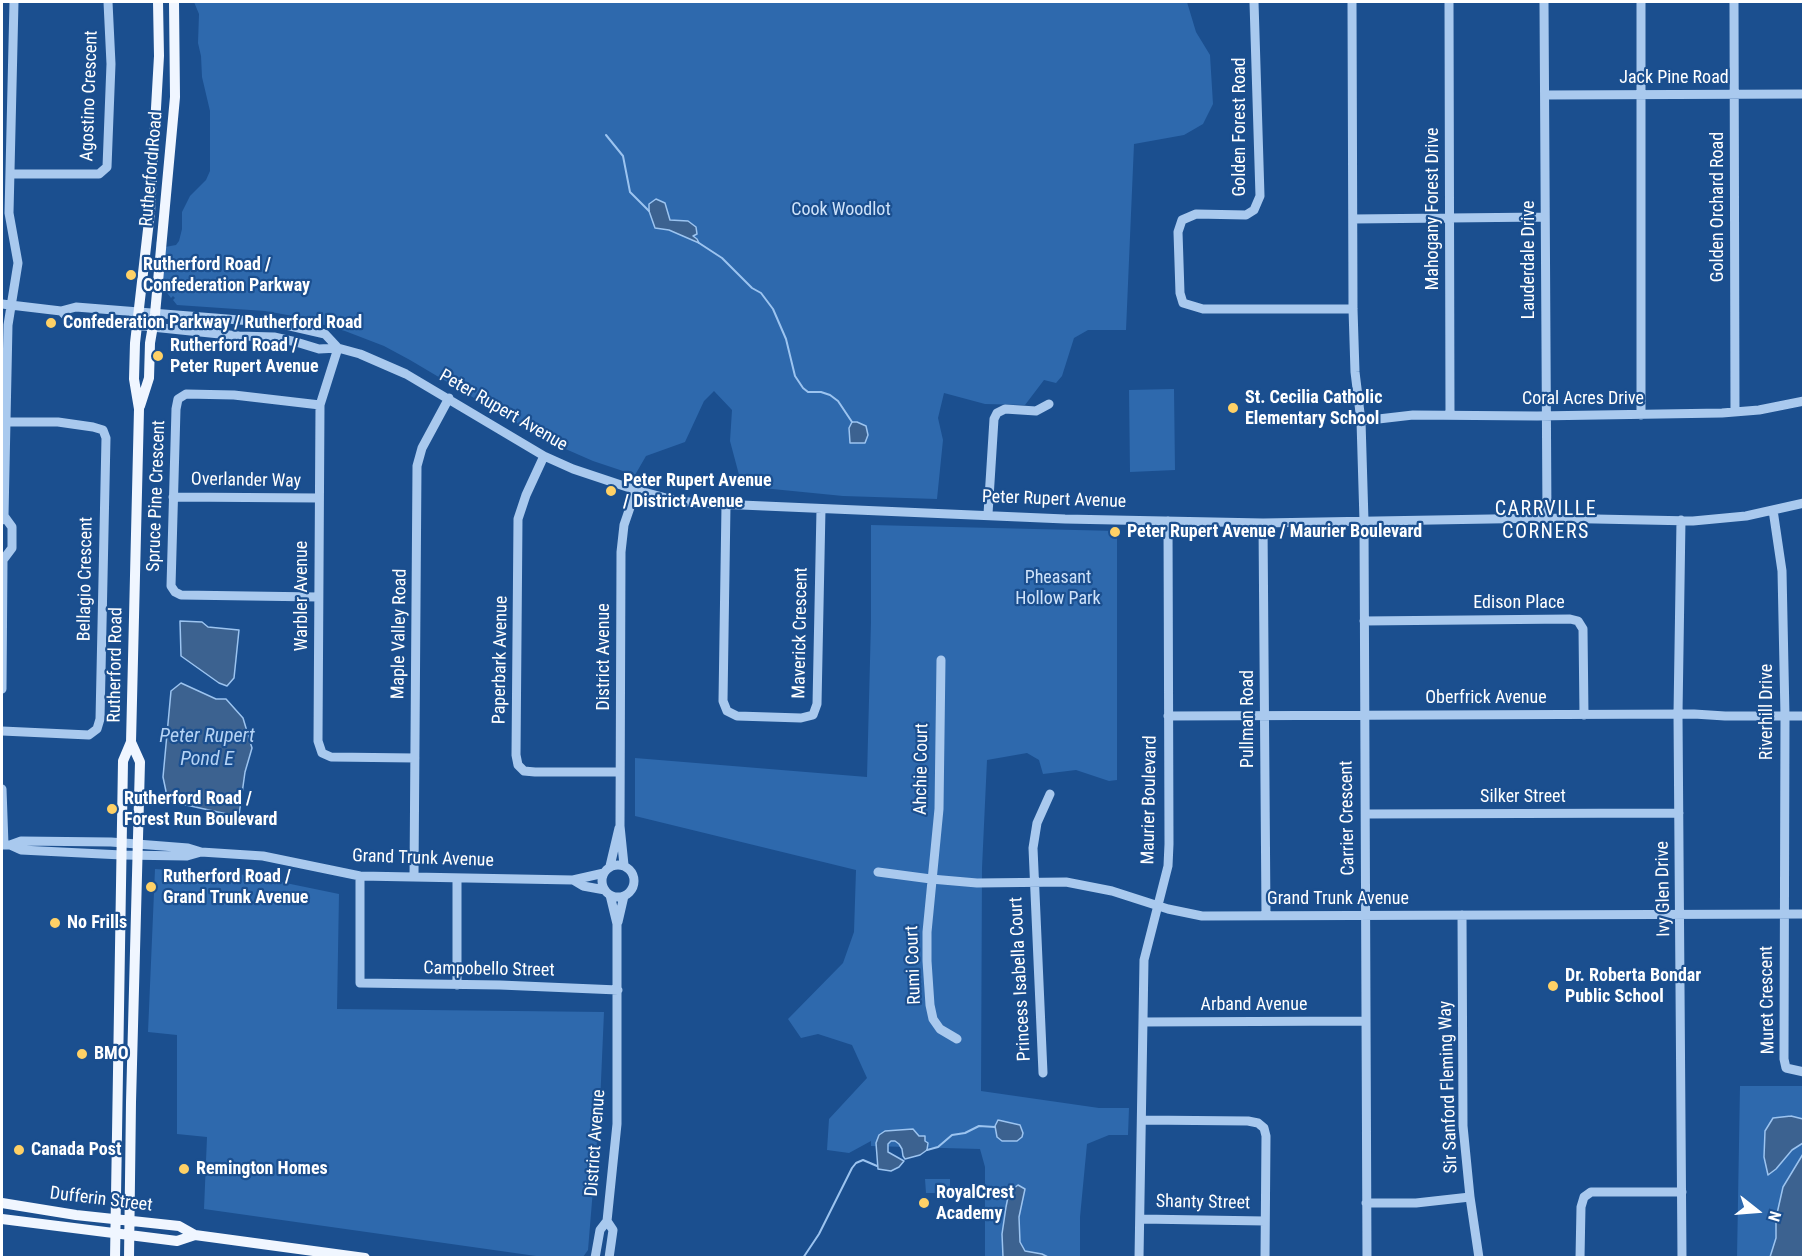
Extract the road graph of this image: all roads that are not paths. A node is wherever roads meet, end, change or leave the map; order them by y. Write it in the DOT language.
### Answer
graph roads {
  1 [pos="14,2"];
  2 [pos="108,2"];
  3 [pos="158,2"];
  4 [pos="174,2"];
  5 [pos="1254,2"];
  6 [pos="1352,2"];
  7 [pos="1449,2"];
  8 [pos="1544,2"];
  9 [pos="1641,2"];
  10 [pos="1734,2"];
  11 [pos="1734,94"];
  12 [pos="1803,94"];
  13 [pos="1546,95"];
  14 [pos="1640,95"];
  15 [pos="11,174"];
  16 [pos="1450,217"];
  17 [pos="1545,217"];
  18 [pos="1353,219"];
  19 [pos="6,305"];
  20 [pos="1353,309"];
  21 [pos="61,311"];
  22 [pos="140,313"];
  23 [pos="155,314"];
  24 [pos="138,326"];
  25 [pos="153,328"];
  26 [pos="338,348"];
  27 [pos="449,398"];
  28 [pos="1803,401"];
  29 [pos="1049,404"];
  30 [pos="320,405"];
  31 [pos="139,409"];
  32 [pos="1735,412"];
  33 [pos="1546,415"];
  34 [pos="1641,415"];
  35 [pos="1450,416"];
  36 [pos="1361,421"];
  37 [pos="6,422"];
  38 [pos="544,456"];
  39 [pos="636,490"];
  40 [pos="173,497"];
  41 [pos="319,498"];
  42 [pos="1803,503"];
  43 [pos="726,505"];
  44 [pos="821,509"];
  45 [pos="1773,510"];
  46 [pos="988,514"];
  47 [pos="3,518"];
  48 [pos="1547,518"];
  49 [pos="1681,520"];
  50 [pos="1168,521"];
  51 [pos="1364,521"];
  52 [pos="1263,523"];
  53 [pos="2,560"];
  54 [pos="318,597"];
  55 [pos="1364,621"];
  56 [pos="941,660"];
  57 [pos="2,689"];
  58 [pos="1678,714"];
  59 [pos="1264,715"];
  60 [pos="1364,715"];
  61 [pos="1584,715"];
  62 [pos="1168,716"];
  63 [pos="1785,716"];
  64 [pos="1803,716"];
  65 [pos="2,731"];
  66 [pos="131,742"];
  67 [pos="415,758"];
  68 [pos="620,772"];
  69 [pos="2,789"];
  70 [pos="1050,794"];
  71 [pos="1679,813"];
  72 [pos="1366,814"];
  73 [pos="620,826"];
  74 [pos="122,843"];
  75 [pos="5,845"];
  76 [pos="138,849"];
  77 [pos="122,855"];
  78 [pos="624,866"];
  79 [pos="607,870"];
  80 [pos="878,872"];
  81 [pos="360,876"];
  82 [pos="414,877"];
  83 [pos="457,878"];
  84 [pos="931,879"];
  85 [pos="573,880"];
  86 [pos="1033,882"];
  87 [pos="607,893"];
  88 [pos="624,896"];
  89 [pos="1157,904"];
  90 [pos="1680,914"];
  91 [pos="1783,914"];
  92 [pos="1803,914"];
  93 [pos="1266,915"];
  94 [pos="1365,915"];
  95 [pos="1461,915"];
  96 [pos="617,924"];
  97 [pos="457,985"];
  98 [pos="618,990"];
  99 [pos="1365,1021"];
  100 [pos="1143,1022"];
  101 [pos="957,1040"];
  102 [pos="1803,1072"];
  103 [pos="1043,1073"];
  104 [pos="1142,1120"];
  105 [pos="1682,1192"];
  106 [pos="1470,1197"];
  107 [pos="2,1203"];
  108 [pos="1366,1203"];
  109 [pos="2,1219"];
  110 [pos="1141,1219"];
  111 [pos="117,1220"];
  112 [pos="130,1221"];
  113 [pos="607,1221"];
  114 [pos="1265,1221"];
  115 [pos="116,1234"];
  116 [pos="195,1235"];
  117 [pos="129,1236"];
  118 [pos="115,1257"];
  119 [pos="129,1257"];
  120 [pos="365,1257"];
  121 [pos="595,1257"];
  122 [pos="609,1257"];
  123 [pos="1139,1257"];
  124 [pos="1265,1257"];
  125 [pos="1366,1257"];
  126 [pos="1479,1257"];
  127 [pos="1580,1257"];
  128 [pos="1682,1257"];
  1 -- 15 [label="street"];
  2 -- 15 [label="street, Agostino Crescent"];
  3 -- 22 [label="main road, Rutherford Road"];
  4 -- 23 [label="main road, Rutherford Road"];
  5 -- 20 [label="street, Golden Forest Road"];
  6 -- 18 [label="street"];
  7 -- 16 [label="street, Mahogany Forest Drive"];
  8 -- 13 [label="street, Lauderdale Drive"];
  9 -- 14 [label="street"];
  10 -- 11 [label="street, Golden Orchard Road"];
  11 -- 12 [label="street, Jack Pine Road"];
  11 -- 14 [label="street, Jack Pine Road"];
  11 -- 32 [label="street, Golden Orchard Road"];
  13 -- 14 [label="street, Jack Pine Road"];
  13 -- 17 [label="street, Lauderdale Drive"];
  14 -- 34 [label="street"];
  15 -- 19 [label="street"];
  16 -- 17 [label="street"];
  16 -- 18 [label="street"];
  16 -- 35 [label="street, Mahogany Forest Drive"];
  17 -- 33 [label="street, Lauderdale Drive"];
  18 -- 20 [label="street"];
  19 -- 21 [label="street"];
  19 -- 37 [label="street"];
  20 -- 36 [label="street"];
  21 -- 22 [label="street, Peter Rupert Avenue"];
  21 -- 24 [label="street, Peter Rupert Avenue"];
  22 -- 23 [label="street, Peter Rupert Avenue"];
  22 -- 24 [label="main road, Rutherford Road"];
  23 -- 25 [label="main road, Rutherford Road"];
  23 -- 26 [label="street, Peter Rupert Avenue"];
  24 -- 25 [label="street, Peter Rupert Avenue"];
  24 -- 31 [label="main road, Rutherford Road"];
  25 -- 26 [label="street, Peter Rupert Avenue"];
  25 -- 31 [label="main road, Rutherford Road"];
  26 -- 27 [label="street, Peter Rupert Avenue"];
  26 -- 30 [label="street, Warbler Avenue"];
  27 -- 38 [label="street, Peter Rupert Avenue"];
  27 -- 67 [label="street, Maple Valley Road"];
  28 -- 32 [label="street, Coral Acres Drive"];
  29 -- 46 [label="street"];
  30 -- 40 [label="street, Spruce Pine Crescent"];
  30 -- 41 [label="street, Warbler Avenue"];
  31 -- 66 [label="main road, Rutherford Road"];
  32 -- 34 [label="street, Coral Acres Drive"];
  33 -- 34 [label="street, Coral Acres Drive"];
  33 -- 35 [label="street, Coral Acres Drive"];
  33 -- 48 [label="street, Lauderdale Drive"];
  35 -- 36 [label="street, Coral Acres Drive"];
  36 -- 51 [label="street"];
  37 -- 47 [label="street"];
  37 -- 65 [label="street, Bellagio Crescent"];
  38 -- 39 [label="street, Peter Rupert Avenue"];
  38 -- 68 [label="street, Paperbark Avenue"];
  39 -- 43 [label="street, Peter Rupert Avenue"];
  39 -- 68 [label="street, District Avenue"];
  40 -- 41 [label="street, Overlander Way"];
  40 -- 54 [label="street, Spruce Pine Crescent"];
  41 -- 54 [label="street, Warbler Avenue"];
  42 -- 45 [label="street, Peter Rupert Avenue"];
  43 -- 44 [label="street, Peter Rupert Avenue"];
  43 -- 44 [label="street, Maverick Crescent"];
  44 -- 46 [label="street, Peter Rupert Avenue"];
  45 -- 49 [label="street, Peter Rupert Avenue"];
  45 -- 63 [label="street, Riverhill Drive"];
  46 -- 50 [label="street, Peter Rupert Avenue"];
  47 -- 53 [label="street"];
  48 -- 49 [label="street, Peter Rupert Avenue"];
  48 -- 51 [label="street, Peter Rupert Avenue"];
  49 -- 58 [label="street, Ivy Glen Drive"];
  50 -- 52 [label="street, Peter Rupert Avenue"];
  50 -- 62 [label="street, Maurier Boulevard"];
  51 -- 52 [label="street, Peter Rupert Avenue"];
  51 -- 55 [label="street, Carrier Crescent"];
  52 -- 59 [label="street, Pullman Road"];
  53 -- 57 [label="street"];
  54 -- 67 [label="street, Warbler Avenue"];
  55 -- 60 [label="street, Carrier Crescent"];
  55 -- 61 [label="street, Edison Place"];
  56 -- 84 [label="street, Ahchie Court"];
  58 -- 61 [label="street, Oberfrick Avenue"];
  58 -- 63 [label="street, Oberfrick Avenue"];
  58 -- 71 [label="street, Ivy Glen Drive"];
  59 -- 60 [label="street, Oberfrick Avenue"];
  59 -- 62 [label="street, Oberfrick Avenue"];
  59 -- 93 [label="street, Pullman Road"];
  60 -- 61 [label="street, Oberfrick Avenue"];
  60 -- 72 [label="street, Carrier Crescent"];
  62 -- 89 [label="street, Maurier Boulevard"];
  63 -- 64 [label="street, Oberfrick Avenue"];
  63 -- 91 [label="street, Riverhill Drive"];
  66 -- 74 [label="main road, Rutherford Road"];
  66 -- 76 [label="main road, Rutherford Road"];
  67 -- 82 [label="street, Maple Valley Road"];
  68 -- 73 [label="street, District Avenue"];
  69 -- 75 [label="street"];
  70 -- 86 [label="street, Princess Isabella Court"];
  71 -- 72 [label="street, Silker Street"];
  71 -- 90 [label="street, Ivy Glen Drive"];
  72 -- 94 [label="street, Carrier Crescent"];
  73 -- 78 [label="street, District Avenue"];
  73 -- 79 [label="street, District Avenue"];
  74 -- 75 [label="street"];
  74 -- 76 [label="street"];
  74 -- 77 [label="main road, Rutherford Road"];
  75 -- 77 [label="street"];
  76 -- 77 [label="street"];
  76 -- 81 [label="street, Grand Trunk Avenue"];
  76 -- 112 [label="main road, Rutherford Road"];
  77 -- 111 [label="main road, Rutherford Road"];
  78 -- 79 [label="street"];
  78 -- 88 [label="street"];
  79 -- 85 [label="street, Grand Trunk Avenue"];
  79 -- 87 [label="street"];
  80 -- 84 [label="street, Grand Trunk Avenue"];
  81 -- 82 [label="street, Grand Trunk Avenue"];
  81 -- 97 [label="street, Campobello Street"];
  82 -- 83 [label="street, Grand Trunk Avenue"];
  83 -- 85 [label="street, Grand Trunk Avenue"];
  83 -- 97 [label="street"];
  84 -- 86 [label="street, Grand Trunk Avenue"];
  84 -- 101 [label="street, Rumi Court"];
  85 -- 87 [label="street, Grand Trunk Avenue"];
  86 -- 89 [label="street, Grand Trunk Avenue"];
  86 -- 103 [label="street, Princess Isabella Court"];
  87 -- 88 [label="street"];
  87 -- 96 [label="street, District Avenue"];
  88 -- 96 [label="street, District Avenue"];
  89 -- 93 [label="street, Grand Trunk Avenue"];
  89 -- 100 [label="street, Maurier Boulevard"];
  90 -- 91 [label="street, Grand Trunk Avenue"];
  90 -- 95 [label="street, Grand Trunk Avenue"];
  90 -- 105 [label="street, Ivy Glen Drive"];
  91 -- 92 [label="street, Grand Trunk Avenue"];
  91 -- 102 [label="street, Muret Crescent"];
  93 -- 94 [label="street, Grand Trunk Avenue"];
  94 -- 95 [label="street, Grand Trunk Avenue"];
  94 -- 99 [label="street, Carrier Crescent"];
  95 -- 106 [label="street, Sir Sanford Fleming Way"];
  96 -- 98 [label="street, District Avenue"];
  97 -- 98 [label="street, Campobello Street"];
  98 -- 113 [label="street, District Avenue"];
  99 -- 100 [label="street, Arband Avenue"];
  99 -- 108 [label="street, Carrier Crescent"];
  100 -- 104 [label="street, Maurier Boulevard"];
  104 -- 110 [label="street, Maurier Boulevard"];
  104 -- 114 [label="street"];
  105 -- 127 [label="street"];
  105 -- 128 [label="street, Ivy Glen Drive"];
  106 -- 108 [label="street"];
  106 -- 126 [label="street, Sir Sanford Fleming Way"];
  107 -- 111 [label="main road, Dufferin Street"];
  108 -- 125 [label="street, Carrier Crescent"];
  109 -- 115 [label="main road, Dufferin Street"];
  110 -- 114 [label="street, Shanty Street"];
  110 -- 123 [label="street, Maurier Boulevard"];
  111 -- 112 [label="main road, Dufferin Street"];
  111 -- 115 [label="main road, Rutherford Road"];
  112 -- 116 [label="main road, Dufferin Street"];
  112 -- 117 [label="main road, Rutherford Road"];
  113 -- 121 [label="street, District Avenue"];
  113 -- 122 [label="street, District Avenue"];
  114 -- 124 [label="street"];
  115 -- 117 [label="main road, Dufferin Street"];
  115 -- 118 [label="main road, Rutherford Road"];
  116 -- 117 [label="main road, Dufferin Street"];
  116 -- 120 [label="main road, Dufferin Street"];
  117 -- 119 [label="main road, Rutherford Road"];
}
